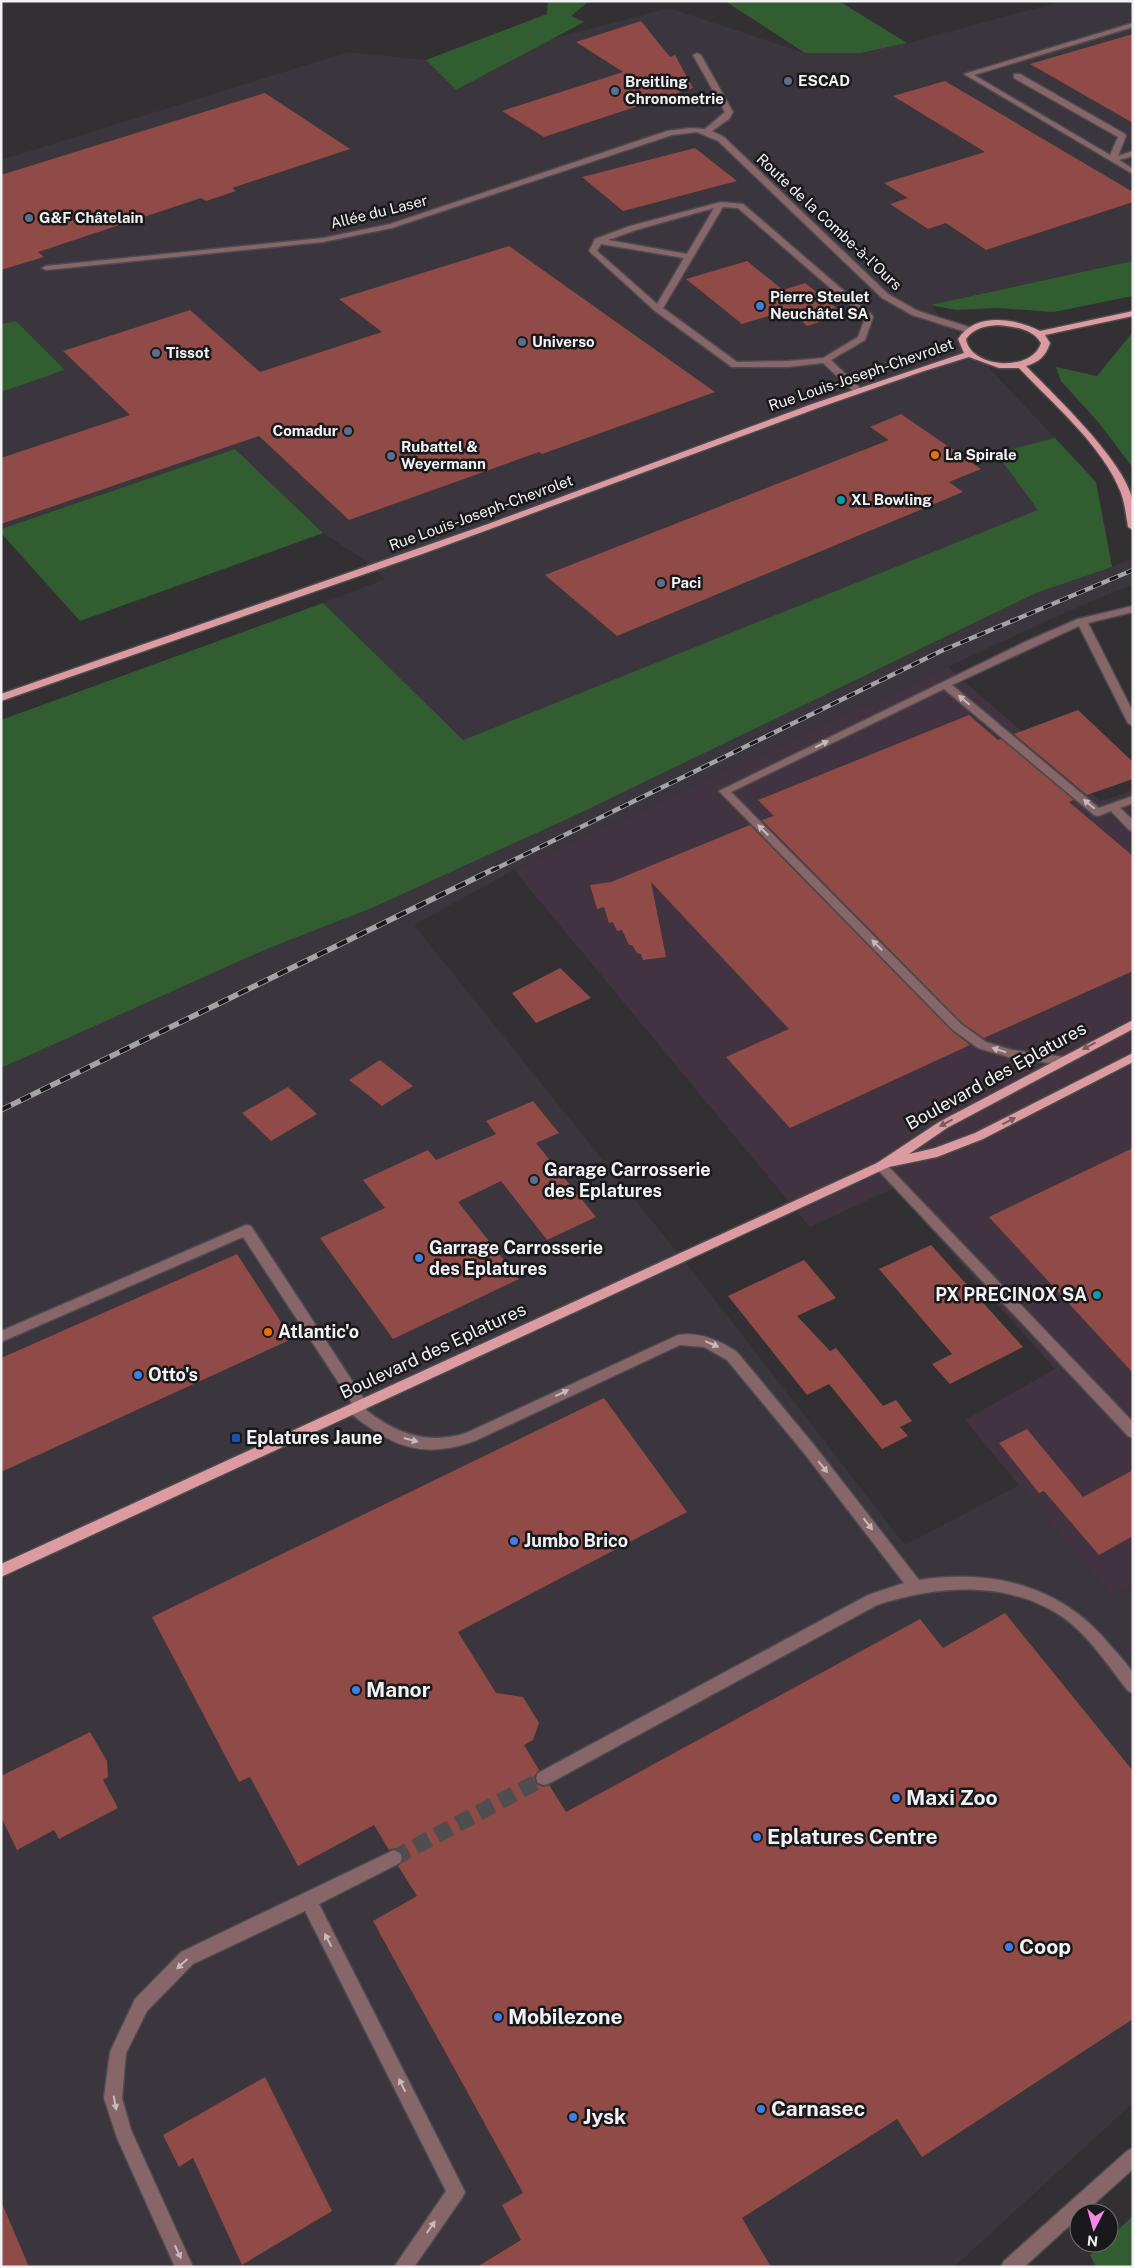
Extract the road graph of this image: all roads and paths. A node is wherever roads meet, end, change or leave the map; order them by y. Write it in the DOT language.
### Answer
graph roads {
  1 [pos="1133,25"];
  2 [pos="697,55"];
  3 [pos="1017,76"];
  4 [pos="707,131"];
  5 [pos="1133,153"];
  6 [pos="1112,160"];
  7 [pos="1133,172"];
  8 [pos="721,204"];
  9 [pos="598,241"];
  10 [pos="690,257"];
  11 [pos="46,268"];
  12 [pos="658,309"];
  13 [pos="1133,313"];
  14 [pos="969,330"];
  15 [pos="1038,334"];
  16 [pos="969,354"];
  17 [pos="825,360"];
  18 [pos="1020,364"];
  19 [pos="856,389"];
  20 [pos="1133,527"];
  21 [pos="1133,609"];
  22 [pos="1082,621"];
  23 [pos="944,684"];
  24 [pos="1,698"];
  25 [pos="1133,723"];
  26 [pos="1133,800"];
  27 [pos="1112,807"];
  28 [pos="1133,826"];
  29 [pos="1133,1024"];
  30 [pos="1133,1057"];
  31 [pos="1064,1061"];
  32 [pos="880,1166"];
  33 [pos="1,1336"];
  34 [pos="358,1407"];
  35 [pos="1133,1432"];
  36 [pos="1,1571"];
  37 [pos="916,1586"];
  38 [pos="1133,1686"];
  39 [pos="544,1778"];
  40 [pos="394,1858"];
  41 [pos="309,1902"];
  42 [pos="1133,2157"];
  43 [pos="184,2267"];
  44 [pos="403,2267"];
  45 [pos="1010,2267"];
  1 -- 6 [label="street"];
  2 -- 4 [label="street"];
  3 -- 6 [label="street"];
  4 -- 11 [label="street, Allée du Laser"];
  4 -- 14 [label="street, Route de la Combe-à-l'Ours"];
  5 -- 6 [label="street"];
  6 -- 7 [label="street"];
  8 -- 9 [label="street"];
  8 -- 10 [label="street"];
  8 -- 17 [label="street"];
  9 -- 10 [label="street"];
  9 -- 12 [label="street"];
  10 -- 12 [label="street"];
  12 -- 17 [label="street"];
  13 -- 15 [label="main road"];
  14 -- 15 [label="main road"];
  14 -- 16 [label="main road"];
  15 -- 18 [label="main road"];
  16 -- 18 [label="main road"];
  16 -- 19 [label="main road, Rue Louis-Joseph-Chevrolet"];
  17 -- 19 [label="street"];
  18 -- 20 [label="main road"];
  19 -- 24 [label="main road, Rue Louis-Joseph-Chevrolet"];
  21 -- 22 [label="street"];
  22 -- 23 [label="street"];
  22 -- 25 [label="street"];
  27 -- 23 [label="street, one-way"];
  31 -- 23 [label="street, one-way"];
  26 -- 27 [label="street"];
  27 -- 28 [label="street"];
  29 -- 31 [label="main road, Boulevard des Eplatures, one-way"];
  32 -- 30 [label="main road, Boulevard des Eplatures, one-way"];
  31 -- 32 [label="main road, Boulevard des Eplatures, one-way"];
  32 -- 34 [label="main road, Boulevard des Eplatures"];
  32 -- 35 [label="street"];
  33 -- 34 [label="street"];
  34 -- 36 [label="main road, Boulevard des Eplatures"];
  34 -- 37 [label="street, one-way"];
  37 -- 38 [label="street"];
  37 -- 39 [label="street"];
  40 -- 41 [label="street"];
  41 -- 43 [label="street, one-way"];
  44 -- 41 [label="street, one-way"];
  42 -- 45 [label="street"];
}
